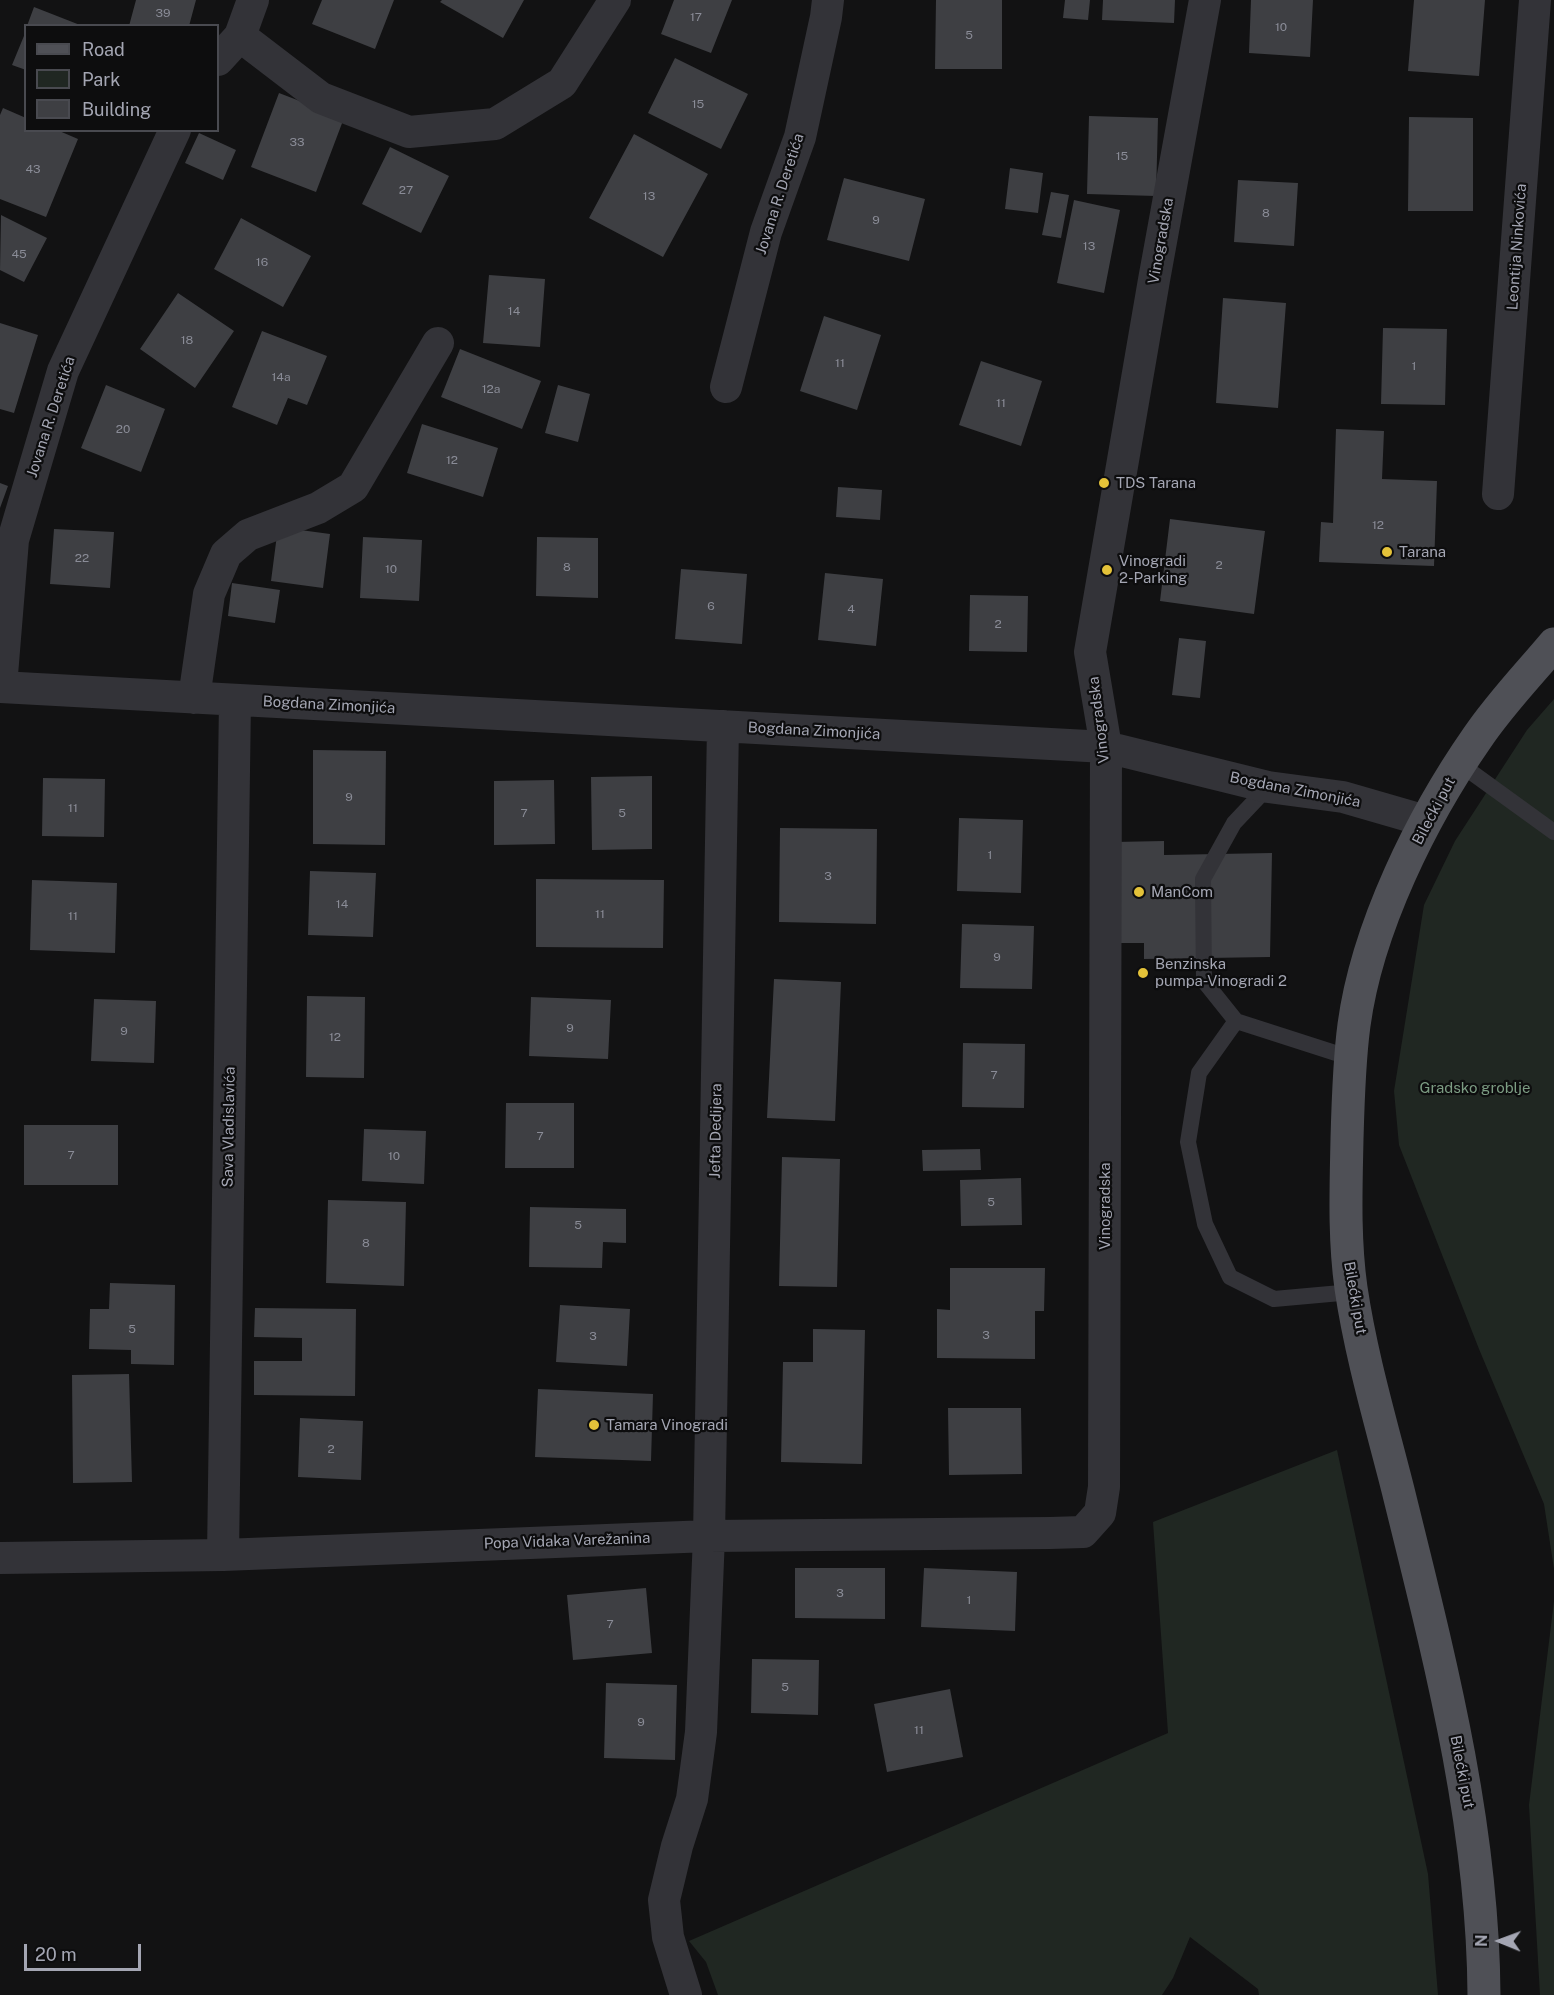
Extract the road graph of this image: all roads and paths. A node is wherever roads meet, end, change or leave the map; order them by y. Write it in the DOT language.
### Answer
graph roads {
  1 [pos="253,0"];
  2 [pos="615,0"];
  3 [pos="828,0"];
  4 [pos="1205,0"];
  5 [pos="1535,0"];
  6 [pos="240,36"];
  7 [pos="219,59"];
  8 [pos="174,132"];
  9 [pos="438,343"];
  10 [pos="726,387"];
  11 [pos="1498,494"];
  12 [pos="1554,644"];
  13 [pos="1,687"];
  14 [pos="194,698"];
  15 [pos="235,700"];
  16 [pos="723,726"];
  17 [pos="1106,747"];
  18 [pos="1460,764"];
  19 [pos="1268,787"];
  20 [pos="1426,821"];
  21 [pos="1554,832"];
  22 [pos="1236,1021"];
  23 [pos="1351,1058"];
  24 [pos="1352,1292"];
  25 [pos="1104,1487"];
  26 [pos="710,1536"];
  27 [pos="223,1555"];
  28 [pos="0,1558"];
  29 [pos="686,1995"];
  30 [pos="1485,1995"];
  1 -- 6 [label="street"];
  2 -- 6 [label="street"];
  3 -- 10 [label="street, Jovana R. Deretića"];
  4 -- 17 [label="street, Vinogradska"];
  5 -- 11 [label="street, Leontija Ninkovića"];
  6 -- 7 [label="street"];
  8 -- 13 [label="street, Jovana R. Deretića"];
  9 -- 14 [label="street"];
  12 -- 18 [label="main road, Bilećki put"];
  13 -- 14 [label="street, Bogdana Zimonjića"];
  14 -- 15 [label="street, Bogdana Zimonjića"];
  15 -- 16 [label="street, Bogdana Zimonjića"];
  15 -- 27 [label="street, Sava Vladislavića"];
  16 -- 17 [label="street, Bogdana Zimonjića"];
  16 -- 26 [label="street, Jefta Dedijera"];
  17 -- 19 [label="street, Bogdana Zimonjića"];
  17 -- 25 [label="street, Vinogradska"];
  18 -- 20 [label="main road, Bilećki put"];
  18 -- 21 [label="lane"];
  19 -- 20 [label="street, Bogdana Zimonjića"];
  19 -- 22 [label="lane"];
  20 -- 23 [label="main road, Bilećki put"];
  22 -- 23 [label="lane"];
  22 -- 24 [label="lane"];
  23 -- 24 [label="main road, Bilećki put"];
  24 -- 30 [label="main road, Bilećki put"];
  25 -- 26 [label="street, Popa Vidaka Varežanina"];
  26 -- 27 [label="street, Popa Vidaka Varežanina"];
  26 -- 29 [label="street, Jefta Dedijera"];
  27 -- 28 [label="street, Popa Vidaka Varežanina"];
}
